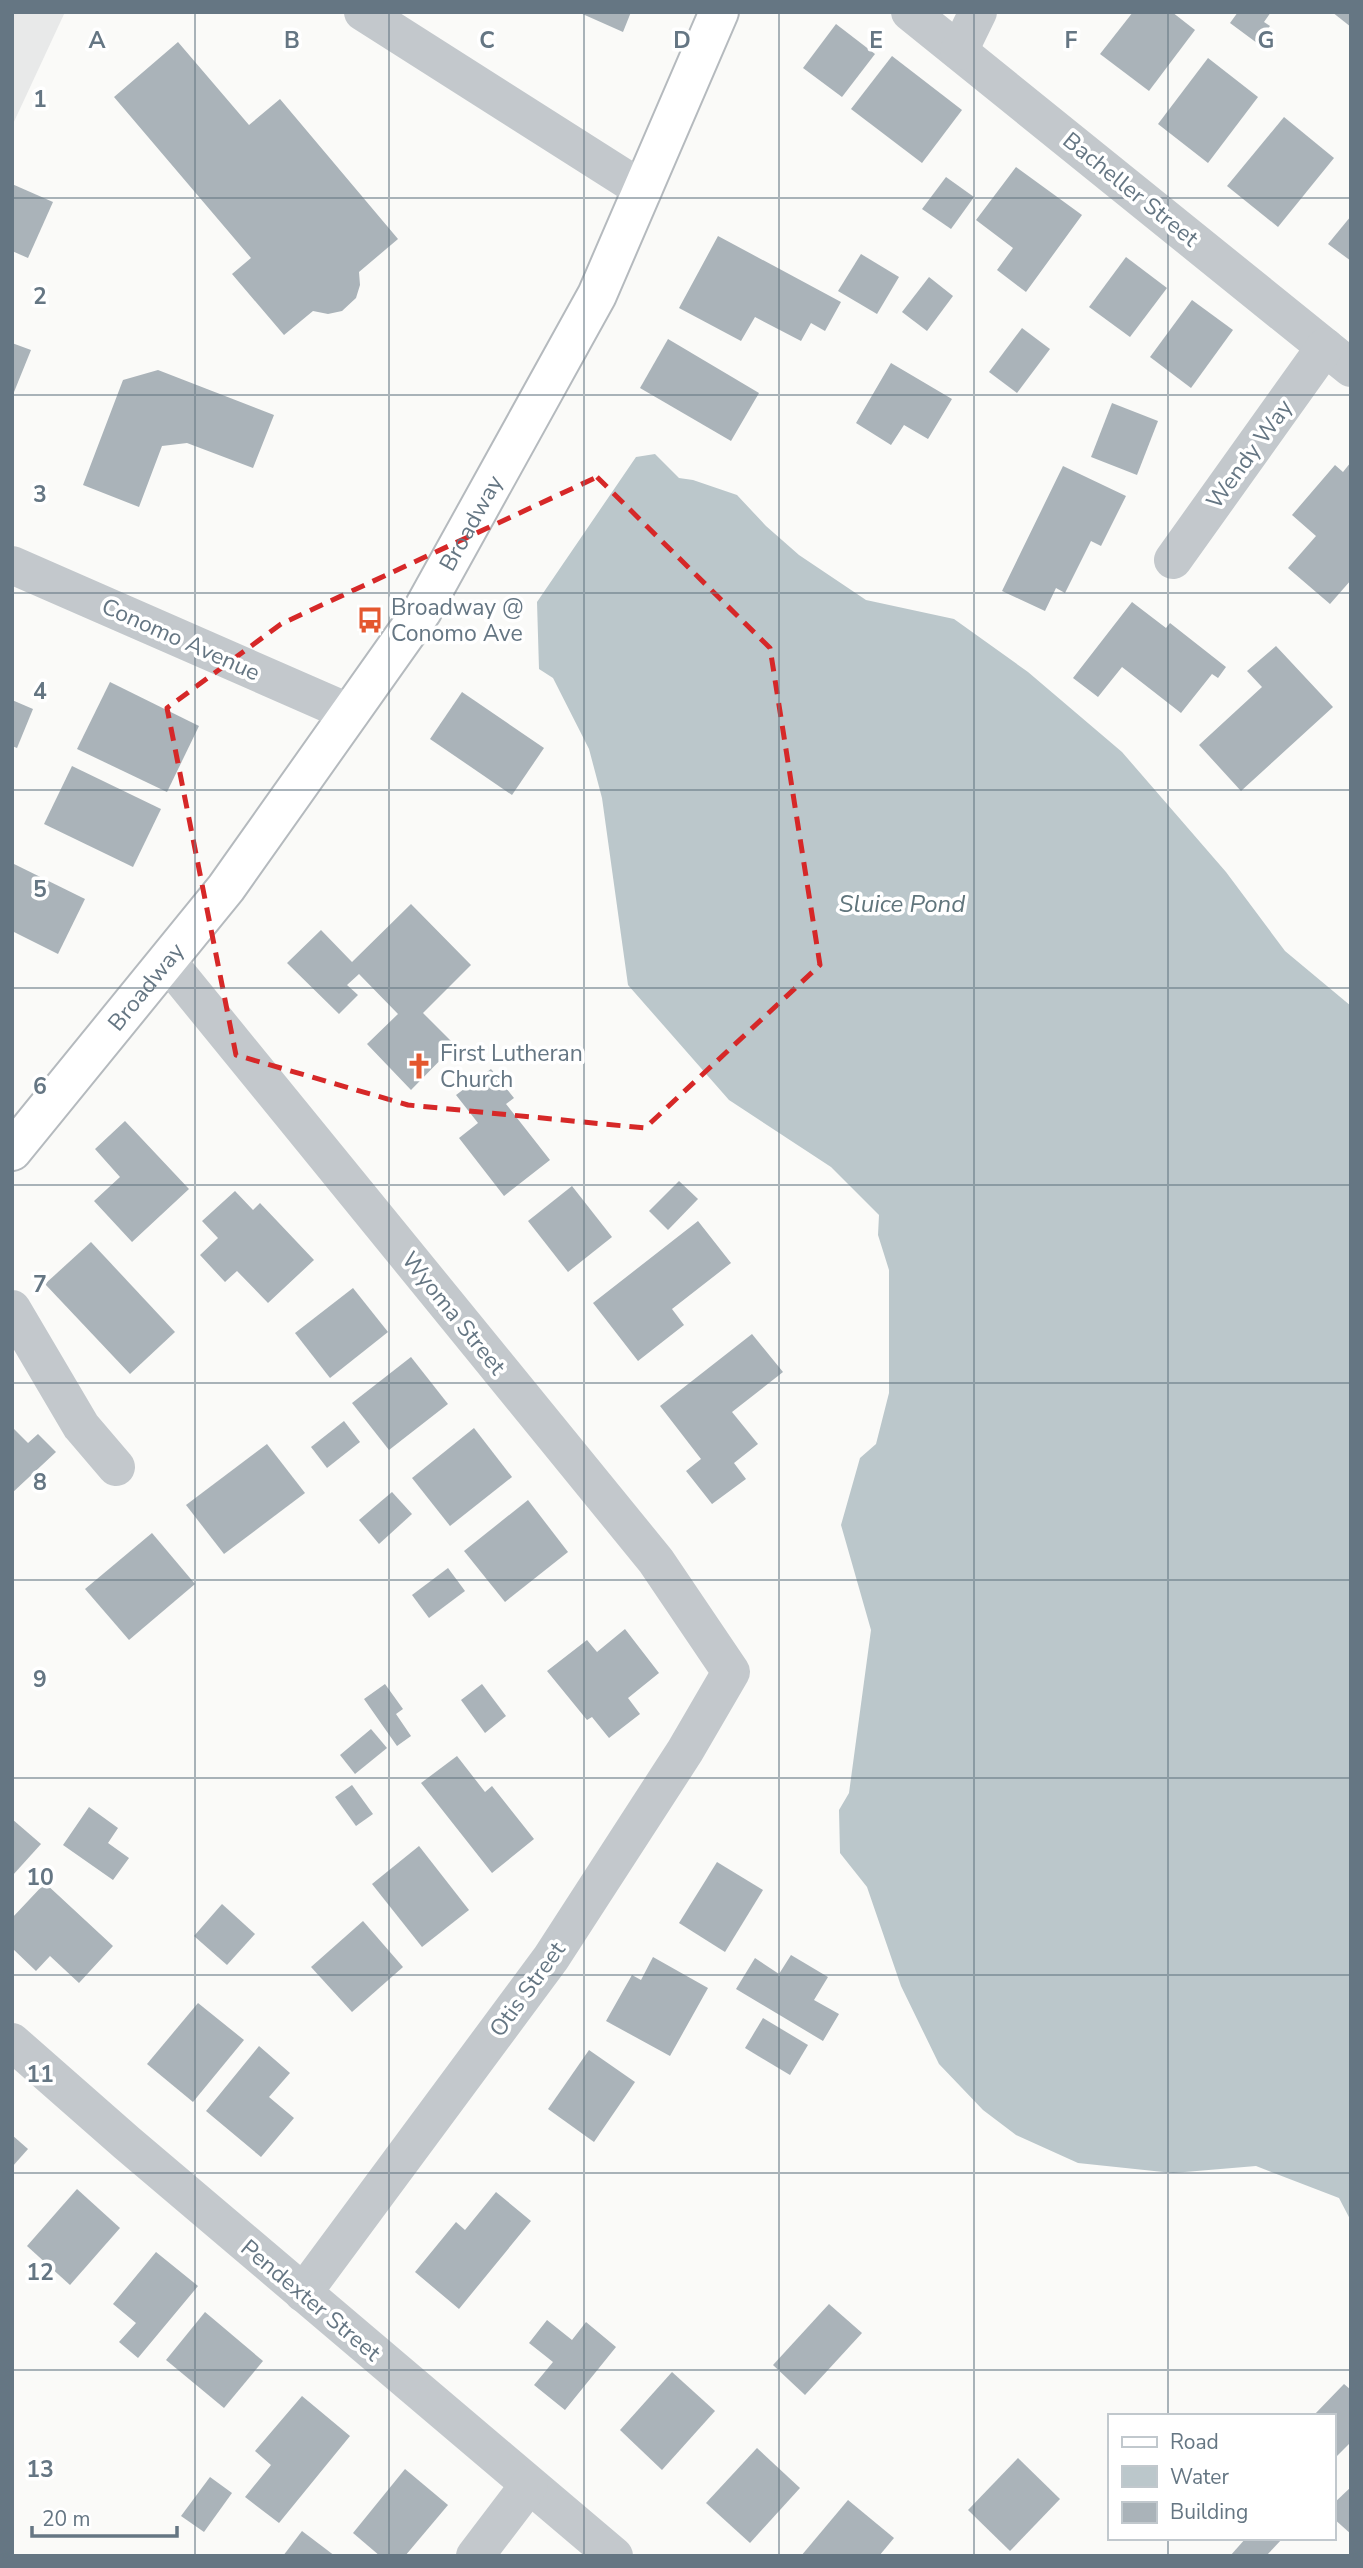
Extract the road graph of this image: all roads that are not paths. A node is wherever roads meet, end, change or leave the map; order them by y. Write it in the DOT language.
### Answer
graph roads {
  1 [pos="363,12"];
  2 [pos="719,12"];
  3 [pos="910,12"];
  4 [pos="978,12"];
  5 [pos="959,51"];
  6 [pos="643,190"];
  7 [pos="1338,357"];
  8 [pos="1173,560"];
  9 [pos="12,565"];
  10 [pos="350,713"];
  11 [pos="167,961"];
  12 [pos="12,1151"];
  13 [pos="12,1310"];
  14 [pos="116,1467"];
  15 [pos="731,1672"];
  16 [pos="12,2042"];
  17 [pos="303,2293"];
  18 [pos="529,2485"];
  19 [pos="475,2556"];
  20 [pos="614,2556"];
  1 -- 6 [label="street"];
  2 -- 6 [label="main road, Broadway"];
  3 -- 5 [label="street, Bacheller Street"];
  4 -- 5 [label="street"];
  5 -- 7 [label="street, Bacheller Street"];
  6 -- 10 [label="main road, Broadway"];
  7 -- 8 [label="street, Wendy Way"];
  9 -- 10 [label="street, Conomo Avenue"];
  10 -- 11 [label="main road, Broadway"];
  11 -- 12 [label="main road, Broadway"];
  11 -- 15 [label="street, Wyoma Street"];
  13 -- 14 [label="street"];
  15 -- 17 [label="street, Otis Street"];
  16 -- 17 [label="street, Pendexter Street"];
  17 -- 18 [label="street, Pendexter Street"];
  18 -- 19 [label="street"];
  18 -- 20 [label="street, Pendexter Street"];
}
